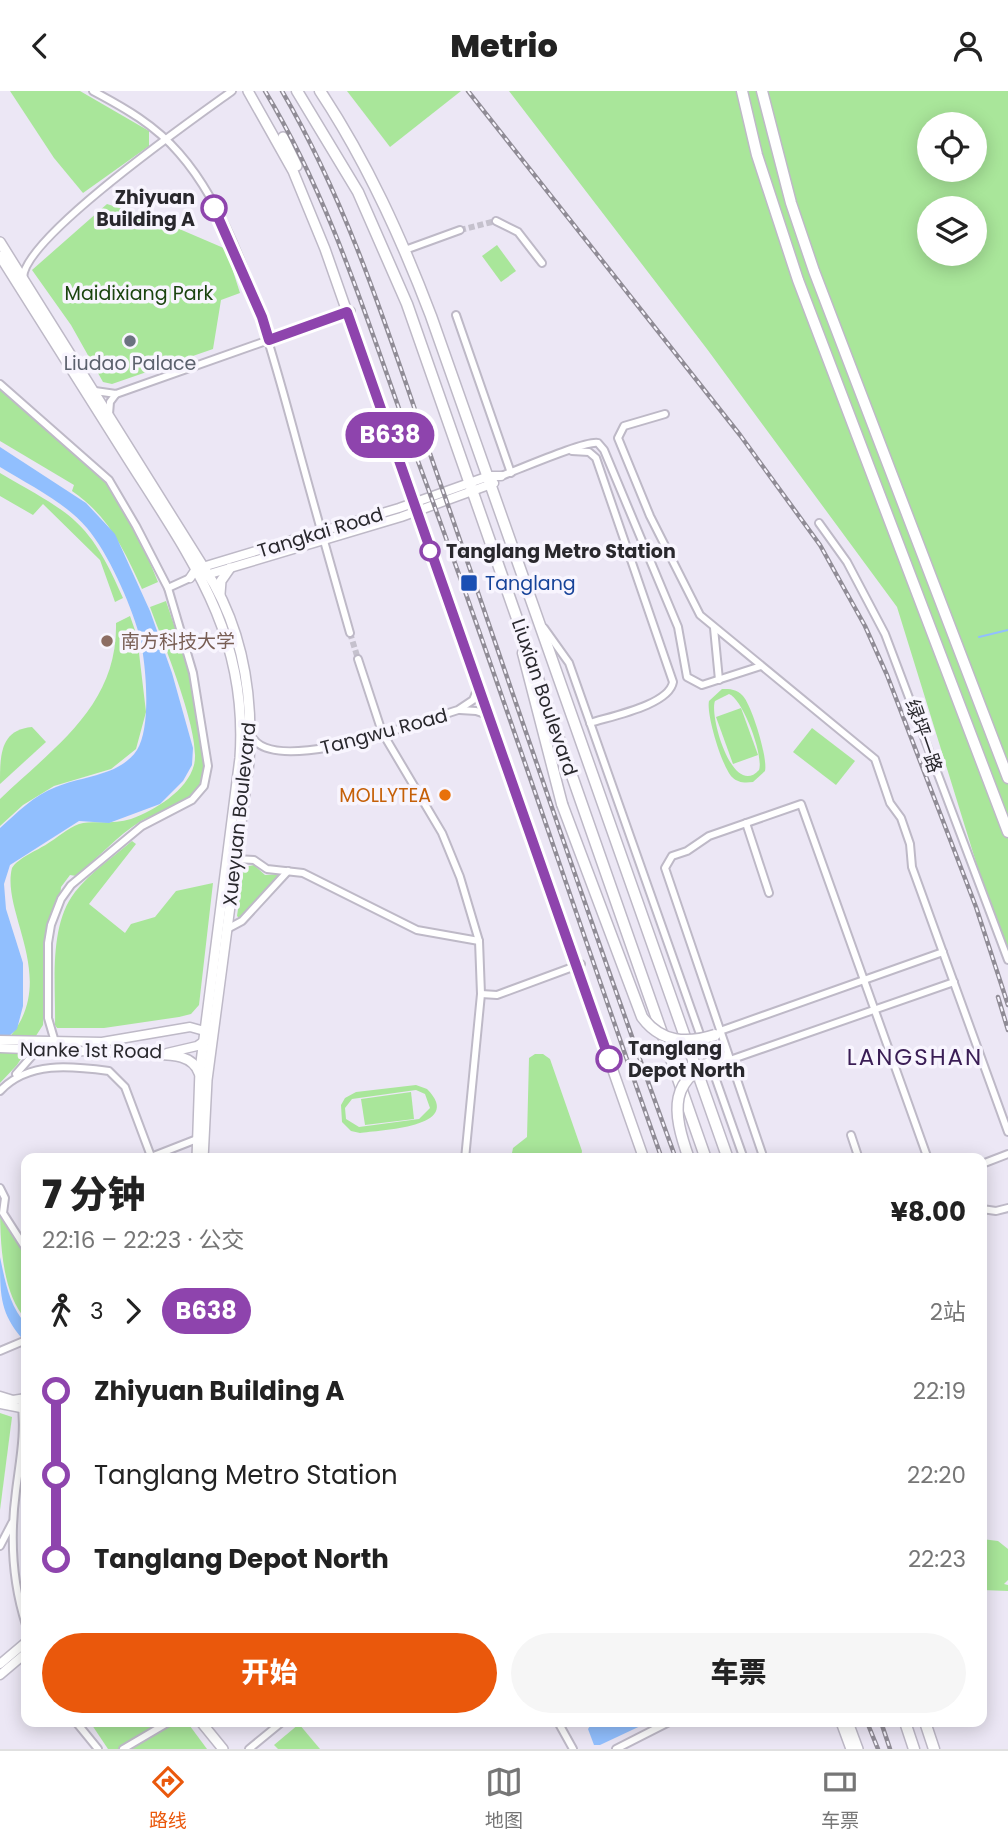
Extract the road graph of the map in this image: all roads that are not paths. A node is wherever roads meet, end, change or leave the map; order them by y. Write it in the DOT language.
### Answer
graph roads {
  1 [pos="93,91"];
  2 [pos="232,91"];
  3 [pos="248,91"];
  4 [pos="255,91"];
  5 [pos="297,91"];
  6 [pos="320,91"];
  7 [pos="742,91"];
  8 [pos="762,91"];
  9 [pos="165,138"];
  10 [pos="496,221"];
  11 [pos="460,230"];
  12 [pos="0,242"];
  13 [pos="405,250"];
  14 [pos="0,256"];
  15 [pos="13,263"];
  16 [pos="27,263"];
  17 [pos="542,264"];
  18 [pos="23,279"];
  19 [pos="349,311"];
  20 [pos="456,315"];
  21 [pos="269,340"];
  22 [pos="0,384"];
  23 [pos="93,390"];
  24 [pos="116,394"];
  25 [pos="109,414"];
  26 [pos="666,414"];
  27 [pos="570,451"];
  28 [pos="511,473"];
  29 [pos="501,476"];
  30 [pos="491,480"];
  31 [pos="471,487"];
  32 [pos="417,506"];
  33 [pos="819,523"];
  34 [pos="323,536"];
  35 [pos="230,568"];
  36 [pos="200,573"];
  37 [pos="168,588"];
  38 [pos="509,595"];
  39 [pos="220,596"];
  40 [pos="541,624"];
  41 [pos="714,628"];
  42 [pos="350,633"];
  43 [pos="358,659"];
  44 [pos="761,666"];
  45 [pos="719,680"];
  46 [pos="478,688"];
  47 [pos="458,710"];
  48 [pos="488,715"];
  49 [pos="590,723"];
  50 [pos="382,732"];
  51 [pos="250,733"];
  52 [pos="269,750"];
  53 [pos="249,762"];
  54 [pos="1008,778"];
  55 [pos="746,823"];
  56 [pos="1008,832"];
  57 [pos="236,859"];
  58 [pos="288,871"];
  59 [pos="769,893"];
  60 [pos="227,929"];
  61 [pos="479,941"];
  62 [pos="943,953"];
  63 [pos="1008,960"];
  64 [pos="579,965"];
  65 [pos="864,980"];
  66 [pos="954,982"];
  67 [pos="481,994"];
  68 [pos="874,1009"];
  69 [pos="209,1033"];
  70 [pos="719,1033"];
  71 [pos="0,1040"];
  72 [pos="204,1041"];
  73 [pos="55,1042"];
  74 [pos="38,1046"];
  75 [pos="0,1048"];
  76 [pos="149,1054"];
  77 [pos="727,1057"];
  78 [pos="200,1075"];
  79 [pos="10,1080"];
  80 [pos="0,1091"];
  81 [pos="1008,1132"];
  82 [pos="851,1135"];
  83 [pos="197,1139"];
  84 [pos="149,1153"];
  85 [pos="163,1153"];
  86 [pos="197,1153"];
  87 [pos="204,1153"];
  88 [pos="466,1153"];
  89 [pos="641,1153"];
  90 [pos="648,1153"];
  91 [pos="687,1153"];
  92 [pos="704,1153"];
  93 [pos="726,1153"];
  94 [pos="742,1153"];
  95 [pos="762,1153"];
  96 [pos="857,1153"];
  97 [pos="926,1153"];
  98 [pos="1008,1154"];
  99 [pos="987,1162"];
  100 [pos="0,1188"];
  101 [pos="1008,1208"];
  102 [pos="987,1210"];
  103 [pos="21,1241"];
  104 [pos="21,1342"];
  105 [pos="0,1351"];
  106 [pos="0,1396"];
  107 [pos="21,1399"];
  108 [pos="0,1405"];
  109 [pos="21,1408"];
  110 [pos="21,1454"];
  111 [pos="13,1517"];
  112 [pos="0,1546"];
  113 [pos="21,1604"];
  114 [pos="21,1646"];
  115 [pos="21,1657"];
  116 [pos="0,1664"];
  117 [pos="0,1675"];
  118 [pos="80,1727"];
  119 [pos="160,1727"];
  120 [pos="197,1727"];
  121 [pos="205,1727"];
  122 [pos="276,1727"];
  123 [pos="561,1727"];
  124 [pos="659,1727"];
  125 [pos="844,1727"];
  126 [pos="850,1727"];
  127 [pos="907,1727"];
  128 [pos="926,1727"];
  129 [pos="98,1749"];
  130 [pos="123,1749"];
  131 [pos="215,1749"];
  132 [pos="223,1749"];
  133 [pos="249,1749"];
  134 [pos="573,1749"];
  135 [pos="616,1749"];
  136 [pos="851,1749"];
  137 [pos="858,1749"];
  138 [pos="914,1749"];
  139 [pos="935,1749"];
  1 -- 9 [label="street"];
  2 -- 9 [label="street"];
  3 -- 19 [label="main road"];
  4 -- 19 [label="main road"];
  5 -- 31 [label="main road, Liuxian Boulevard"];
  6 -- 13 [label="main road, Liuxian Boulevard"];
  7 -- 56 [label="main road"];
  8 -- 54 [label="main road"];
  9 -- 16 [label="street"];
  9 -- 21 [label="street"];
  10 -- 17 [label="street"];
  11 -- 13 [label="street"];
  12 -- 15 [label="main road, Xueyuan Boulevard"];
  13 -- 30 [label="main road, Liuxian Boulevard"];
  14 -- 36 [label="main road, Xueyuan Boulevard"];
  15 -- 16 [label="street"];
  15 -- 18 [label="main road, Xueyuan Boulevard"];
  16 -- 18 [label="street"];
  18 -- 23 [label="main road, Xueyuan Boulevard"];
  19 -- 21 [label="street"];
  19 -- 32 [label="main road"];
  20 -- 28 [label="street"];
  21 -- 24 [label="street"];
  21 -- 34 [label="street"];
  22 -- 37 [label="street"];
  23 -- 24 [label="street"];
  23 -- 25 [label="main road, Xueyuan Boulevard"];
  24 -- 25 [label="street"];
  25 -- 36 [label="main road, Xueyuan Boulevard"];
  26 -- 41 [label="street"];
  27 -- 28 [label="street"];
  27 -- 45 [label="street"];
  27 -- 49 [label="street"];
  28 -- 29 [label="street"];
  29 -- 30 [label="street, Tangkai Road"];
  30 -- 31 [label="street, Tangkai Road"];
  30 -- 40 [label="main road, Liuxian Boulevard"];
  31 -- 32 [label="street, Tangkai Road"];
  31 -- 38 [label="main road, Liuxian Boulevard"];
  32 -- 34 [label="street, Tangkai Road"];
  32 -- 46 [label="main road"];
  32 -- 64 [label="main road"];
  33 -- 63 [label="street, 绿坪一路"];
  34 -- 35 [label="street, Tangkai Road"];
  34 -- 36 [label="street, Tangkai Road"];
  34 -- 42 [label="street"];
  35 -- 36 [label="street, Tangkai Road"];
  35 -- 39 [label="main road"];
  36 -- 37 [label="street"];
  36 -- 39 [label="main road, Xueyuan Boulevard"];
  36 -- 69 [label="main road, Xueyuan Boulevard"];
  37 -- 73 [label="street"];
  38 -- 70 [label="main road, bridge"];
  38 -- 92 [label="main road, Liuxian Boulevard"];
  39 -- 51 [label="main road, Xueyuan Boulevard"];
  40 -- 49 [label="street"];
  40 -- 93 [label="main road, Liuxian Boulevard"];
  41 -- 44 [label="street"];
  41 -- 45 [label="street"];
  43 -- 50 [label="street"];
  44 -- 45 [label="street"];
  44 -- 62 [label="street"];
  46 -- 47 [label="street, Tangwu Road"];
  46 -- 48 [label="main road"];
  47 -- 48 [label="street, Tangwu Road"];
  47 -- 50 [label="street, Tangwu Road"];
  48 -- 64 [label="main road"];
  49 -- 94 [label="street"];
  50 -- 52 [label="street, Tangwu Road"];
  50 -- 61 [label="street"];
  51 -- 52 [label="street"];
  51 -- 53 [label="main road, Xueyuan Boulevard"];
  52 -- 53 [label="street, Tangwu Road"];
  53 -- 57 [label="main road, Xueyuan Boulevard"];
  55 -- 59 [label="street"];
  55 -- 65 [label="street"];
  55 -- 70 [label="street"];
  57 -- 58 [label="street"];
  57 -- 60 [label="main road, Xueyuan Boulevard"];
  58 -- 60 [label="street"];
  58 -- 61 [label="street"];
  60 -- 69 [label="main road, Xueyuan Boulevard"];
  61 -- 67 [label="street"];
  62 -- 65 [label="street"];
  62 -- 66 [label="street"];
  64 -- 67 [label="street"];
  64 -- 89 [label="main road"];
  64 -- 90 [label="main road"];
  65 -- 68 [label="street"];
  65 -- 70 [label="street"];
  66 -- 68 [label="street"];
  66 -- 81 [label="street"];
  67 -- 88 [label="street"];
  68 -- 77 [label="street"];
  68 -- 97 [label="street"];
  69 -- 72 [label="main road, Xueyuan Boulevard"];
  69 -- 73 [label="street, Nanke 1st Road"];
  69 -- 87 [label="main road, Xueyuan Boulevard"];
  70 -- 77 [label="street"];
  71 -- 74 [label="street, Nanke 1st Road"];
  72 -- 76 [label="street, Nanke 1st Road"];
  72 -- 78 [label="main road, Xueyuan Boulevard"];
  73 -- 74 [label="street, Nanke 1st Road"];
  74 -- 75 [label="street, Nanke 1st Road"];
  74 -- 76 [label="street, Nanke 1st Road"];
  74 -- 79 [label="street"];
  76 -- 78 [label="main road"];
  77 -- 91 [label="main road, bridge"];
  77 -- 95 [label="street"];
  78 -- 83 [label="main road, Xueyuan Boulevard"];
  79 -- 80 [label="street"];
  79 -- 84 [label="street"];
  82 -- 96 [label="street"];
  83 -- 85 [label="street"];
  83 -- 86 [label="main road, Xueyuan Boulevard"];
  98 -- 99 [label="street"];
  100 -- 103 [label="street"];
  101 -- 102 [label="street"];
  104 -- 105 [label="street"];
  106 -- 107 [label="street"];
  108 -- 109 [label="street"];
  110 -- 111 [label="street"];
  111 -- 112 [label="street"];
  111 -- 113 [label="street"];
  114 -- 116 [label="street"];
  115 -- 117 [label="street"];
  118 -- 129 [label="street"];
  119 -- 130 [label="street"];
  120 -- 131 [label="main road"];
  121 -- 132 [label="main road"];
  122 -- 133 [label="street"];
  123 -- 134 [label="street"];
  124 -- 135 [label="street"];
  125 -- 136 [label="main road"];
  126 -- 137 [label="main road"];
  127 -- 138 [label="main road"];
  128 -- 139 [label="main road"];
}
